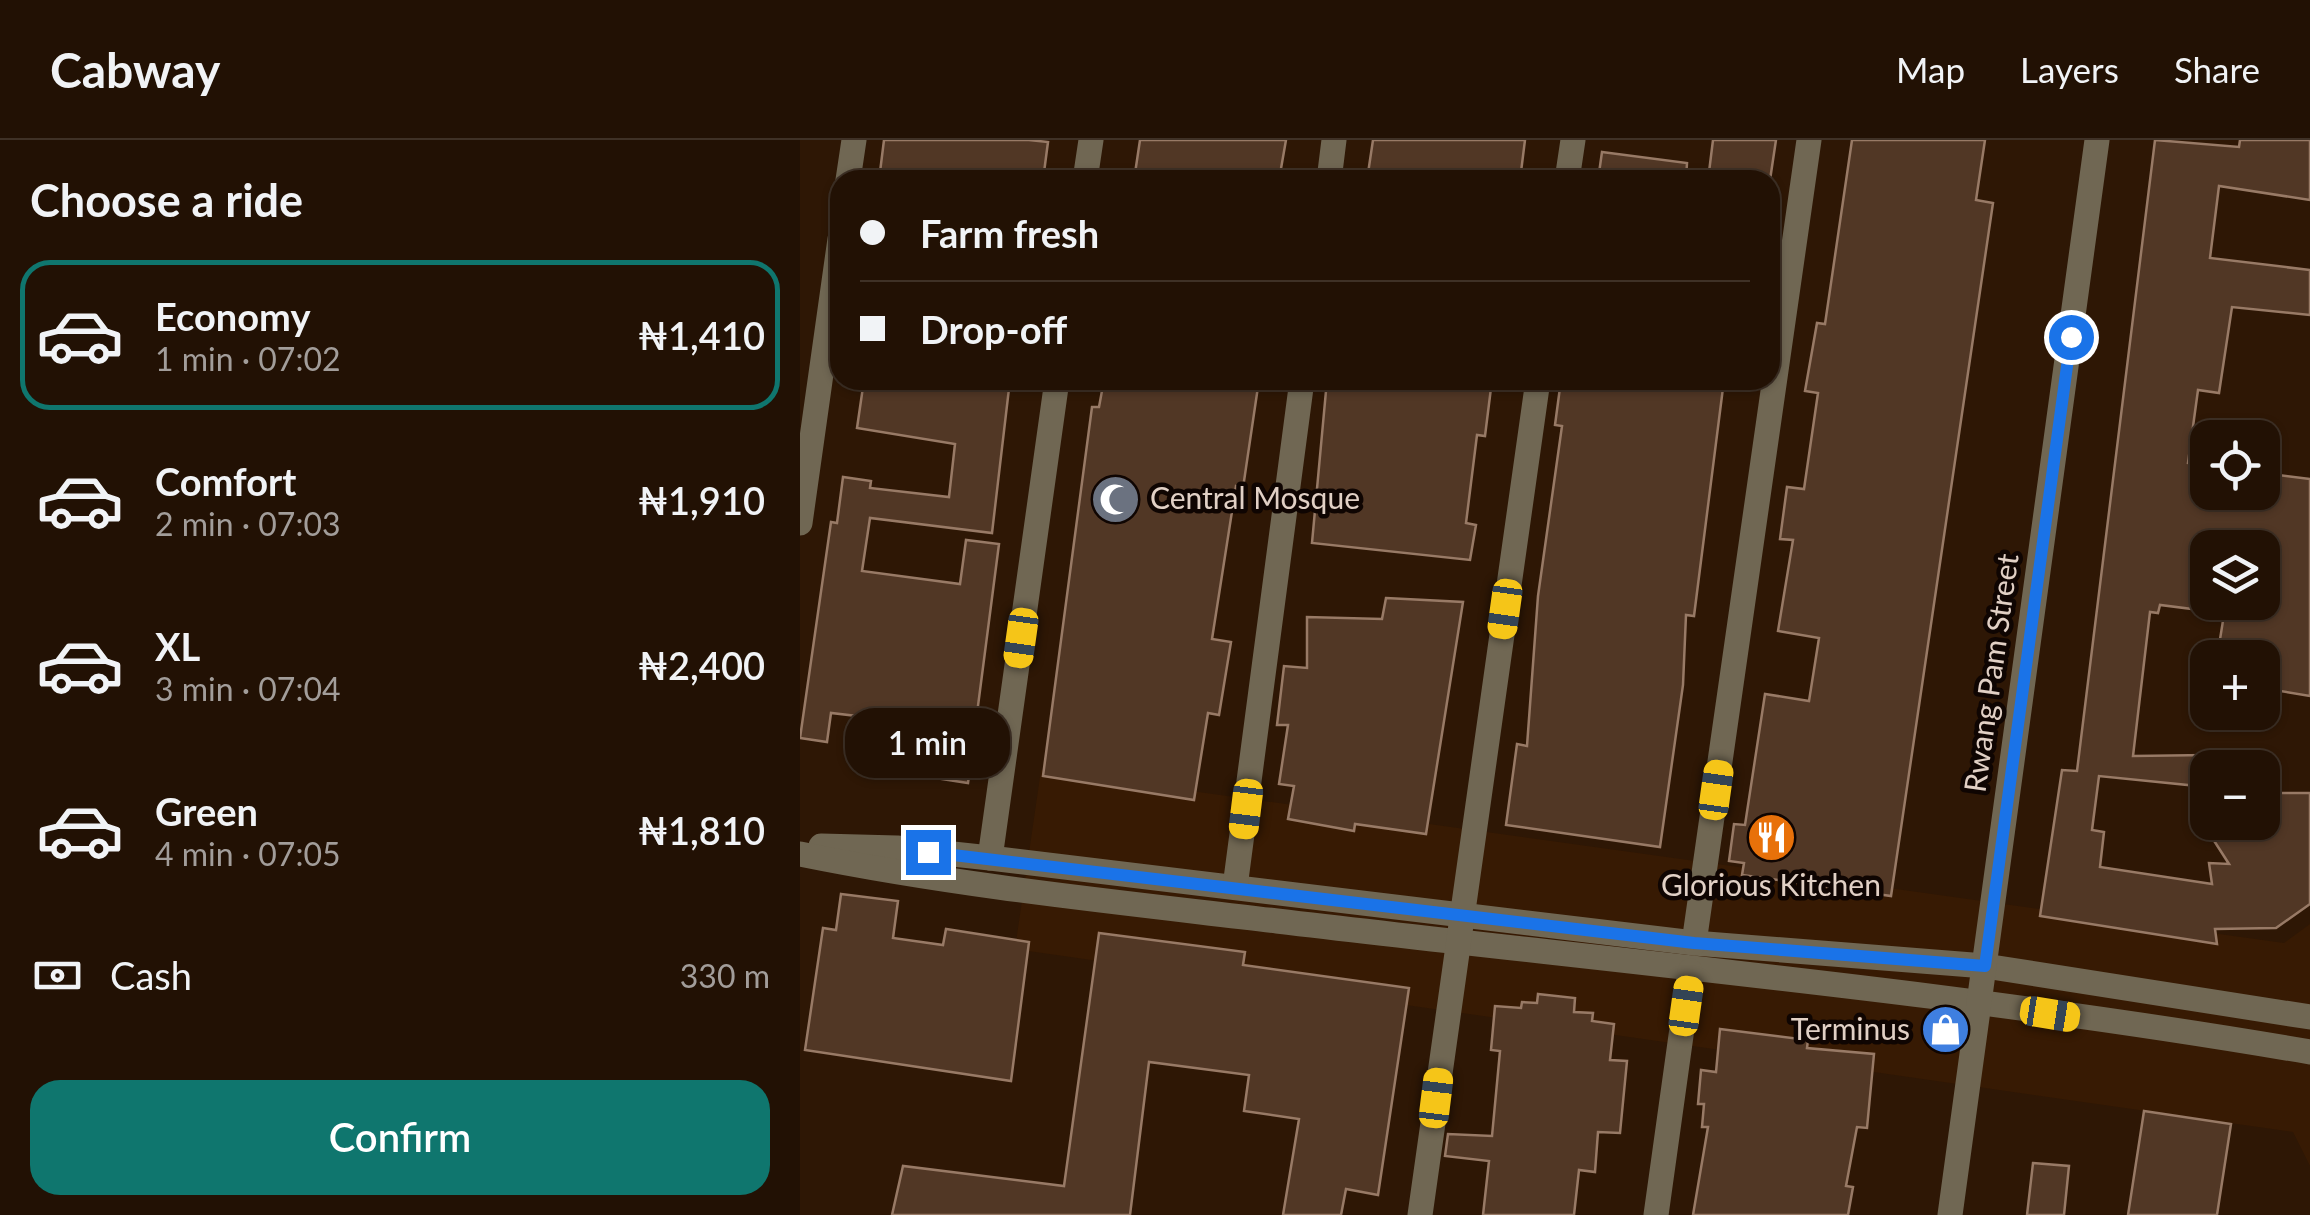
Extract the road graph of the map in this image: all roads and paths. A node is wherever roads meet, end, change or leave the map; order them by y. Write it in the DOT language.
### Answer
graph roads {
  1 [pos="854,140"];
  2 [pos="1091,140"];
  3 [pos="1334,140"];
  4 [pos="1573,140"];
  5 [pos="1809,140"];
  6 [pos="2097,140"];
  7 [pos="850,170"];
  8 [pos="1086,170"];
  9 [pos="1330,170"];
  10 [pos="1568,170"];
  11 [pos="830,310"];
  12 [pos="1780,342"];
  13 [pos="1056,390"];
  14 [pos="1301,390"];
  15 [pos="1537,390"];
  16 [pos="1773,390"];
  17 [pos="800,523"];
  18 [pos="800,846"];
  19 [pos="800,854"];
  20 [pos="990,858"];
  21 [pos="1236,887"];
  22 [pos="1461,914"];
  23 [pos="1456,942"];
  24 [pos="1694,943"];
  25 [pos="1985,966"];
  26 [pos="1690,971"];
  27 [pos="1977,1003"];
  28 [pos="2310,1018"];
  29 [pos="2310,1052"];
  30 [pos="1420,1215"];
  31 [pos="1656,1215"];
  32 [pos="1950,1215"];
  1 -- 7 [label="street"];
  2 -- 8 [label="street"];
  3 -- 9 [label="street"];
  4 -- 10 [label="street"];
  5 -- 12 [label="street"];
  6 -- 25 [label="street, Rwang Pam Street"];
  11 -- 17 [label="street"];
  13 -- 20 [label="street"];
  14 -- 21 [label="street"];
  15 -- 22 [label="street"];
  16 -- 24 [label="street"];
  18 -- 20 [label="street"];
  19 -- 23 [label="street"];
  20 -- 21 [label="street"];
  21 -- 22 [label="street"];
  22 -- 23 [label="street"];
  22 -- 24 [label="street"];
  23 -- 26 [label="street"];
  23 -- 30 [label="street"];
  24 -- 25 [label="street"];
  25 -- 27 [label="street, Rwang Pam Street"];
  25 -- 28 [label="street"];
  26 -- 27 [label="street"];
  26 -- 31 [label="street"];
  27 -- 29 [label="street"];
  27 -- 32 [label="street, Rwang Pam Street"];
}
